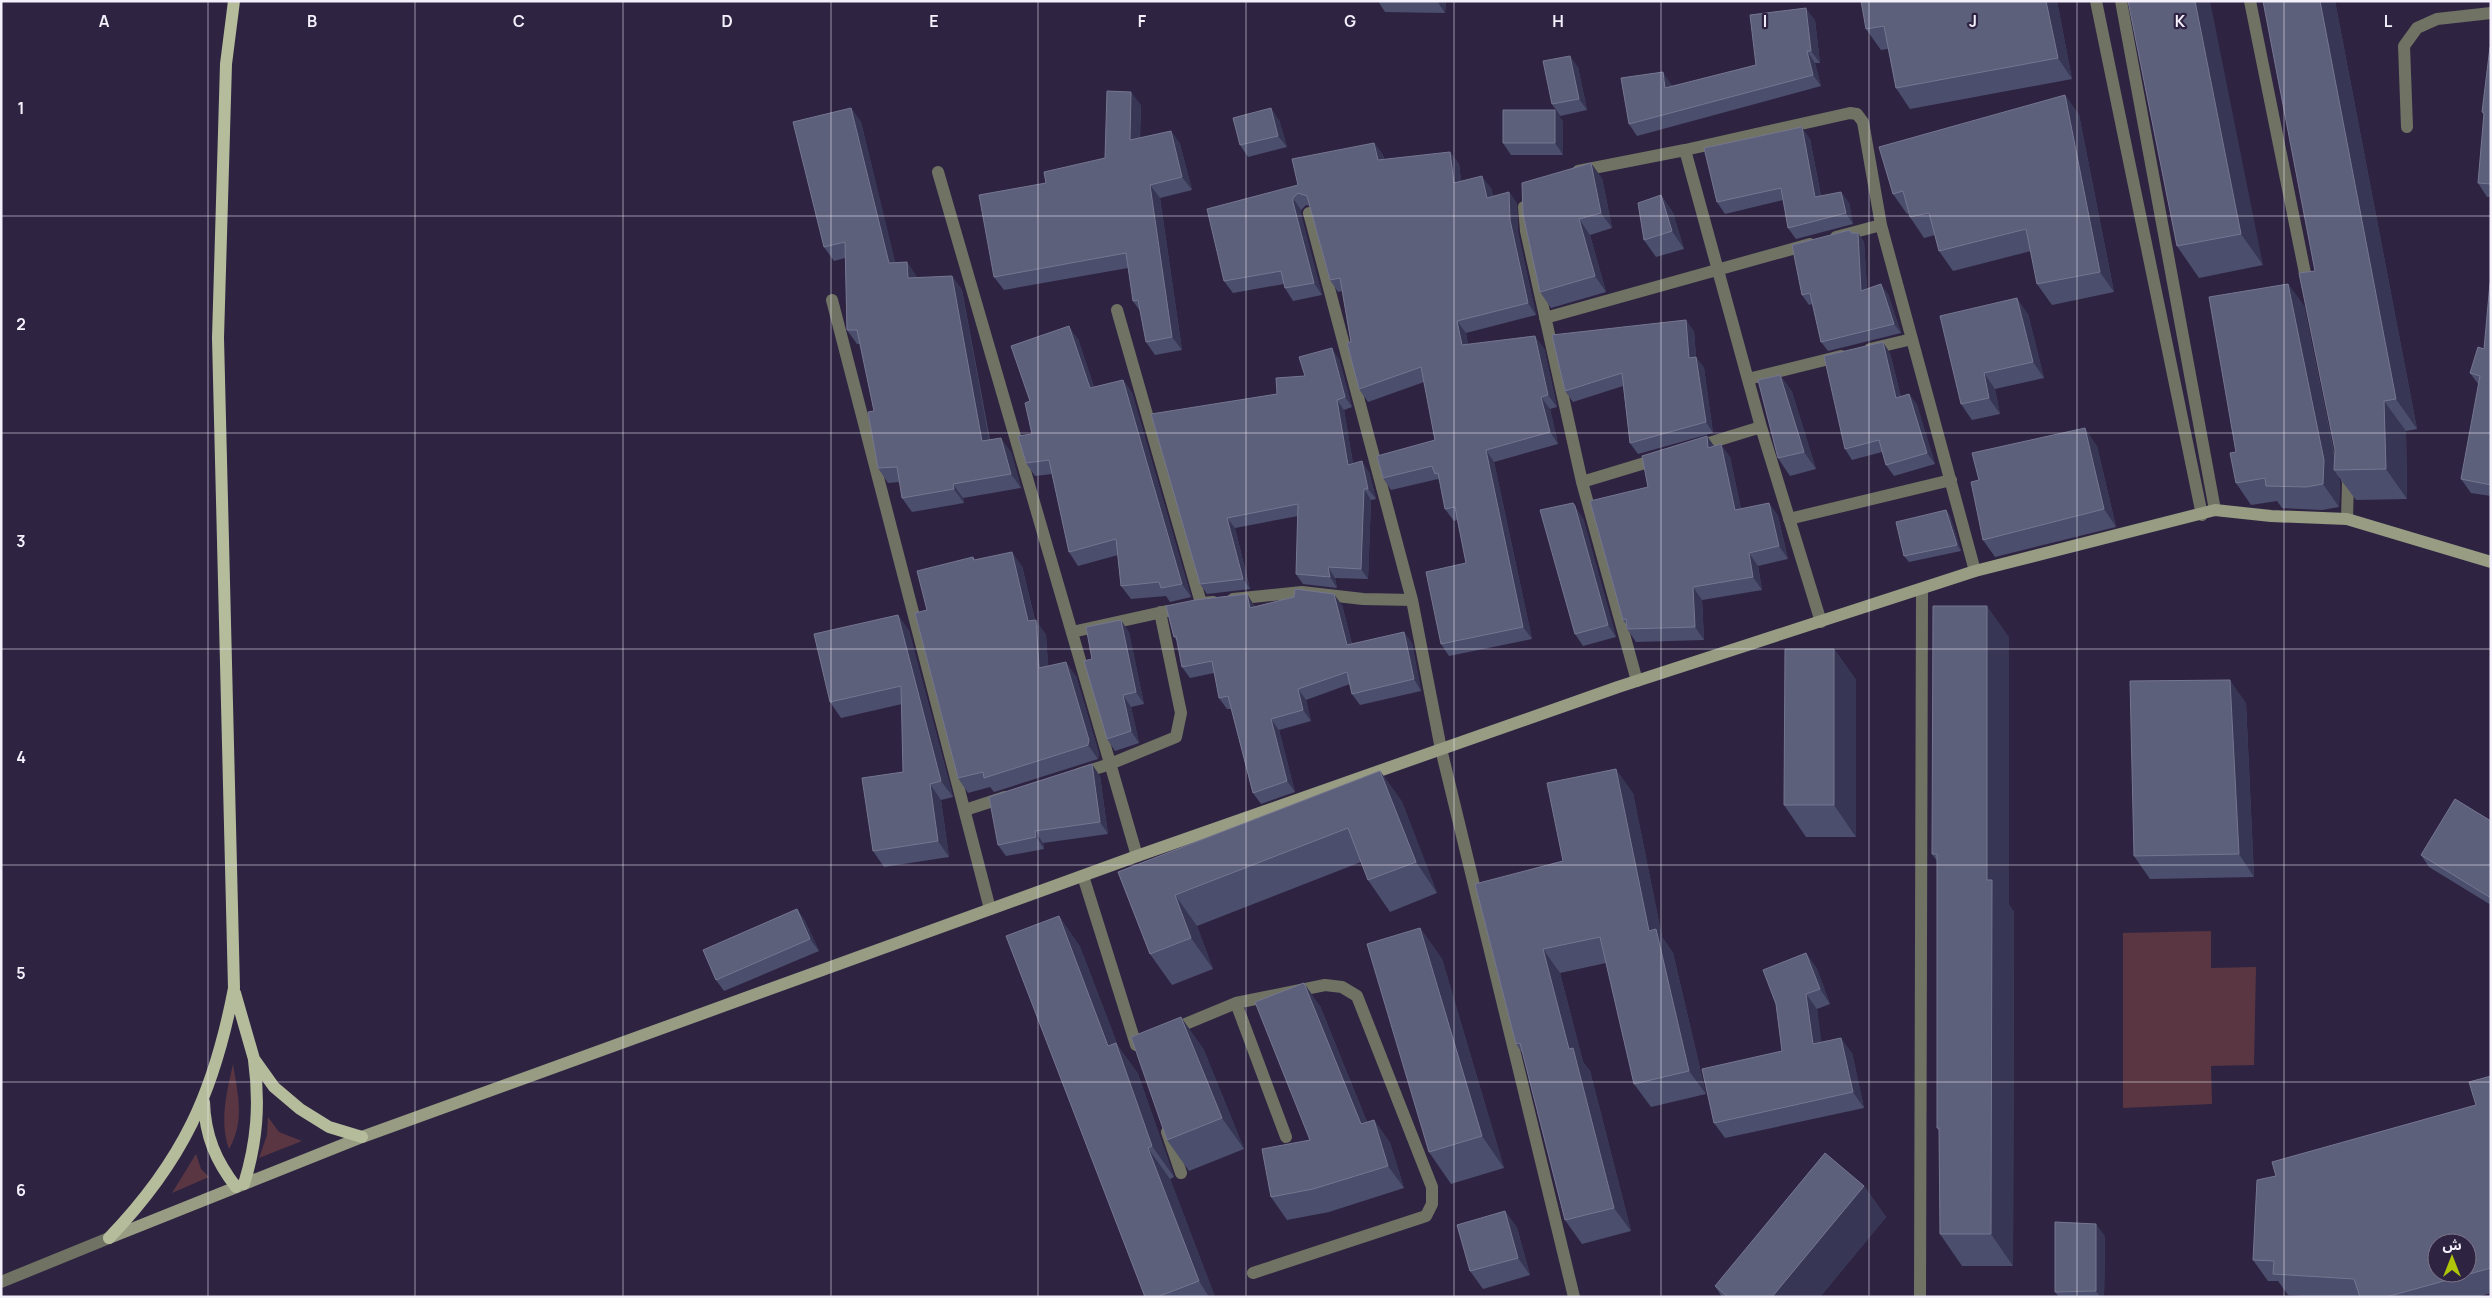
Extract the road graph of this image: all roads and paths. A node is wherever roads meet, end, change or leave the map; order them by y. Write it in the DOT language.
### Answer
graph roads {
  1 [pos="234,1"];
  2 [pos="2096,1"];
  3 [pos="2122,1"];
  4 [pos="2250,1"];
  5 [pos="2491,13"];
  6 [pos="2407,127"];
  7 [pos="1685,150"];
  8 [pos="938,172"];
  9 [pos="1563,174"];
  10 [pos="1525,192"];
  11 [pos="1309,213"];
  12 [pos="1881,225"];
  13 [pos="1719,268"];
  14 [pos="832,300"];
  15 [pos="2311,300"];
  16 [pos="1117,310"];
  17 [pos="1545,318"];
  18 [pos="1912,339"];
  19 [pos="1748,378"];
  20 [pos="1762,427"];
  21 [pos="1686,450"];
  22 [pos="1667,456"];
  23 [pos="2344,463"];
  24 [pos="1951,480"];
  25 [pos="1582,482"];
  26 [pos="2215,510"];
  27 [pos="2202,515"];
  28 [pos="1790,519"];
  29 [pos="2347,519"];
  30 [pos="2491,562"];
  31 [pos="1976,571"];
  32 [pos="1922,589"];
  33 [pos="1412,600"];
  34 [pos="1201,603"];
  35 [pos="1160,612"];
  36 [pos="1821,622"];
  37 [pos="1072,632"];
  38 [pos="1637,681"];
  39 [pos="1441,749"];
  40 [pos="1110,764"];
  41 [pos="1065,778"];
  42 [pos="1019,792"];
  43 [pos="965,810"];
  44 [pos="1137,856"];
  45 [pos="1082,876"];
  46 [pos="990,909"];
  47 [pos="234,988"];
  48 [pos="1236,1003"];
  49 [pos="254,1059"];
  50 [pos="204,1100"];
  51 [pos="1162,1118"];
  52 [pos="362,1137"];
  53 [pos="1286,1138"];
  54 [pos="1181,1173"];
  55 [pos="240,1186"];
  56 [pos="108,1238"];
  57 [pos="1253,1273"];
  58 [pos="1,1282"];
  59 [pos="1574,1297"];
  60 [pos="1920,1297"];
  1 -- 47 [label="main road"];
  2 -- 27 [label="street"];
  3 -- 26 [label="street"];
  4 -- 15 [label="street"];
  5 -- 6 [label="street"];
  7 -- 9 [label="street"];
  7 -- 12 [label="street"];
  7 -- 13 [label="street"];
  8 -- 37 [label="street"];
  10 -- 17 [label="street"];
  11 -- 33 [label="street"];
  12 -- 13 [label="street"];
  12 -- 18 [label="street"];
  13 -- 17 [label="street"];
  13 -- 19 [label="street"];
  14 -- 43 [label="street"];
  16 -- 34 [label="street"];
  17 -- 25 [label="street"];
  18 -- 19 [label="street"];
  18 -- 24 [label="street"];
  19 -- 20 [label="street"];
  20 -- 21 [label="street"];
  20 -- 28 [label="street"];
  22 -- 25 [label="street"];
  23 -- 29 [label="street"];
  24 -- 28 [label="street"];
  24 -- 31 [label="street"];
  25 -- 38 [label="street"];
  26 -- 27 [label="main road"];
  26 -- 29 [label="main road"];
  27 -- 31 [label="main road"];
  28 -- 36 [label="street"];
  29 -- 30 [label="main road"];
  31 -- 32 [label="main road"];
  32 -- 36 [label="main road"];
  32 -- 60 [label="street"];
  33 -- 34 [label="street"];
  33 -- 39 [label="street"];
  34 -- 35 [label="street"];
  35 -- 37 [label="street"];
  35 -- 40 [label="street"];
  36 -- 38 [label="main road"];
  37 -- 40 [label="street"];
  38 -- 39 [label="main road"];
  39 -- 44 [label="main road"];
  39 -- 59 [label="street"];
  40 -- 41 [label="street"];
  40 -- 44 [label="street"];
  42 -- 43 [label="street"];
  43 -- 46 [label="street"];
  44 -- 45 [label="main road"];
  45 -- 46 [label="main road"];
  45 -- 48 [label="street"];
  46 -- 52 [label="main road"];
  47 -- 49 [label="main road"];
  47 -- 50 [label="main road"];
  48 -- 53 [label="street"];
  48 -- 57 [label="street"];
  49 -- 52 [label="main road"];
  49 -- 55 [label="main road"];
  50 -- 55 [label="main road"];
  50 -- 56 [label="main road"];
  51 -- 54 [label="street"];
  52 -- 55 [label="main road"];
  55 -- 56 [label="main road"];
  56 -- 58 [label="street"];
}
